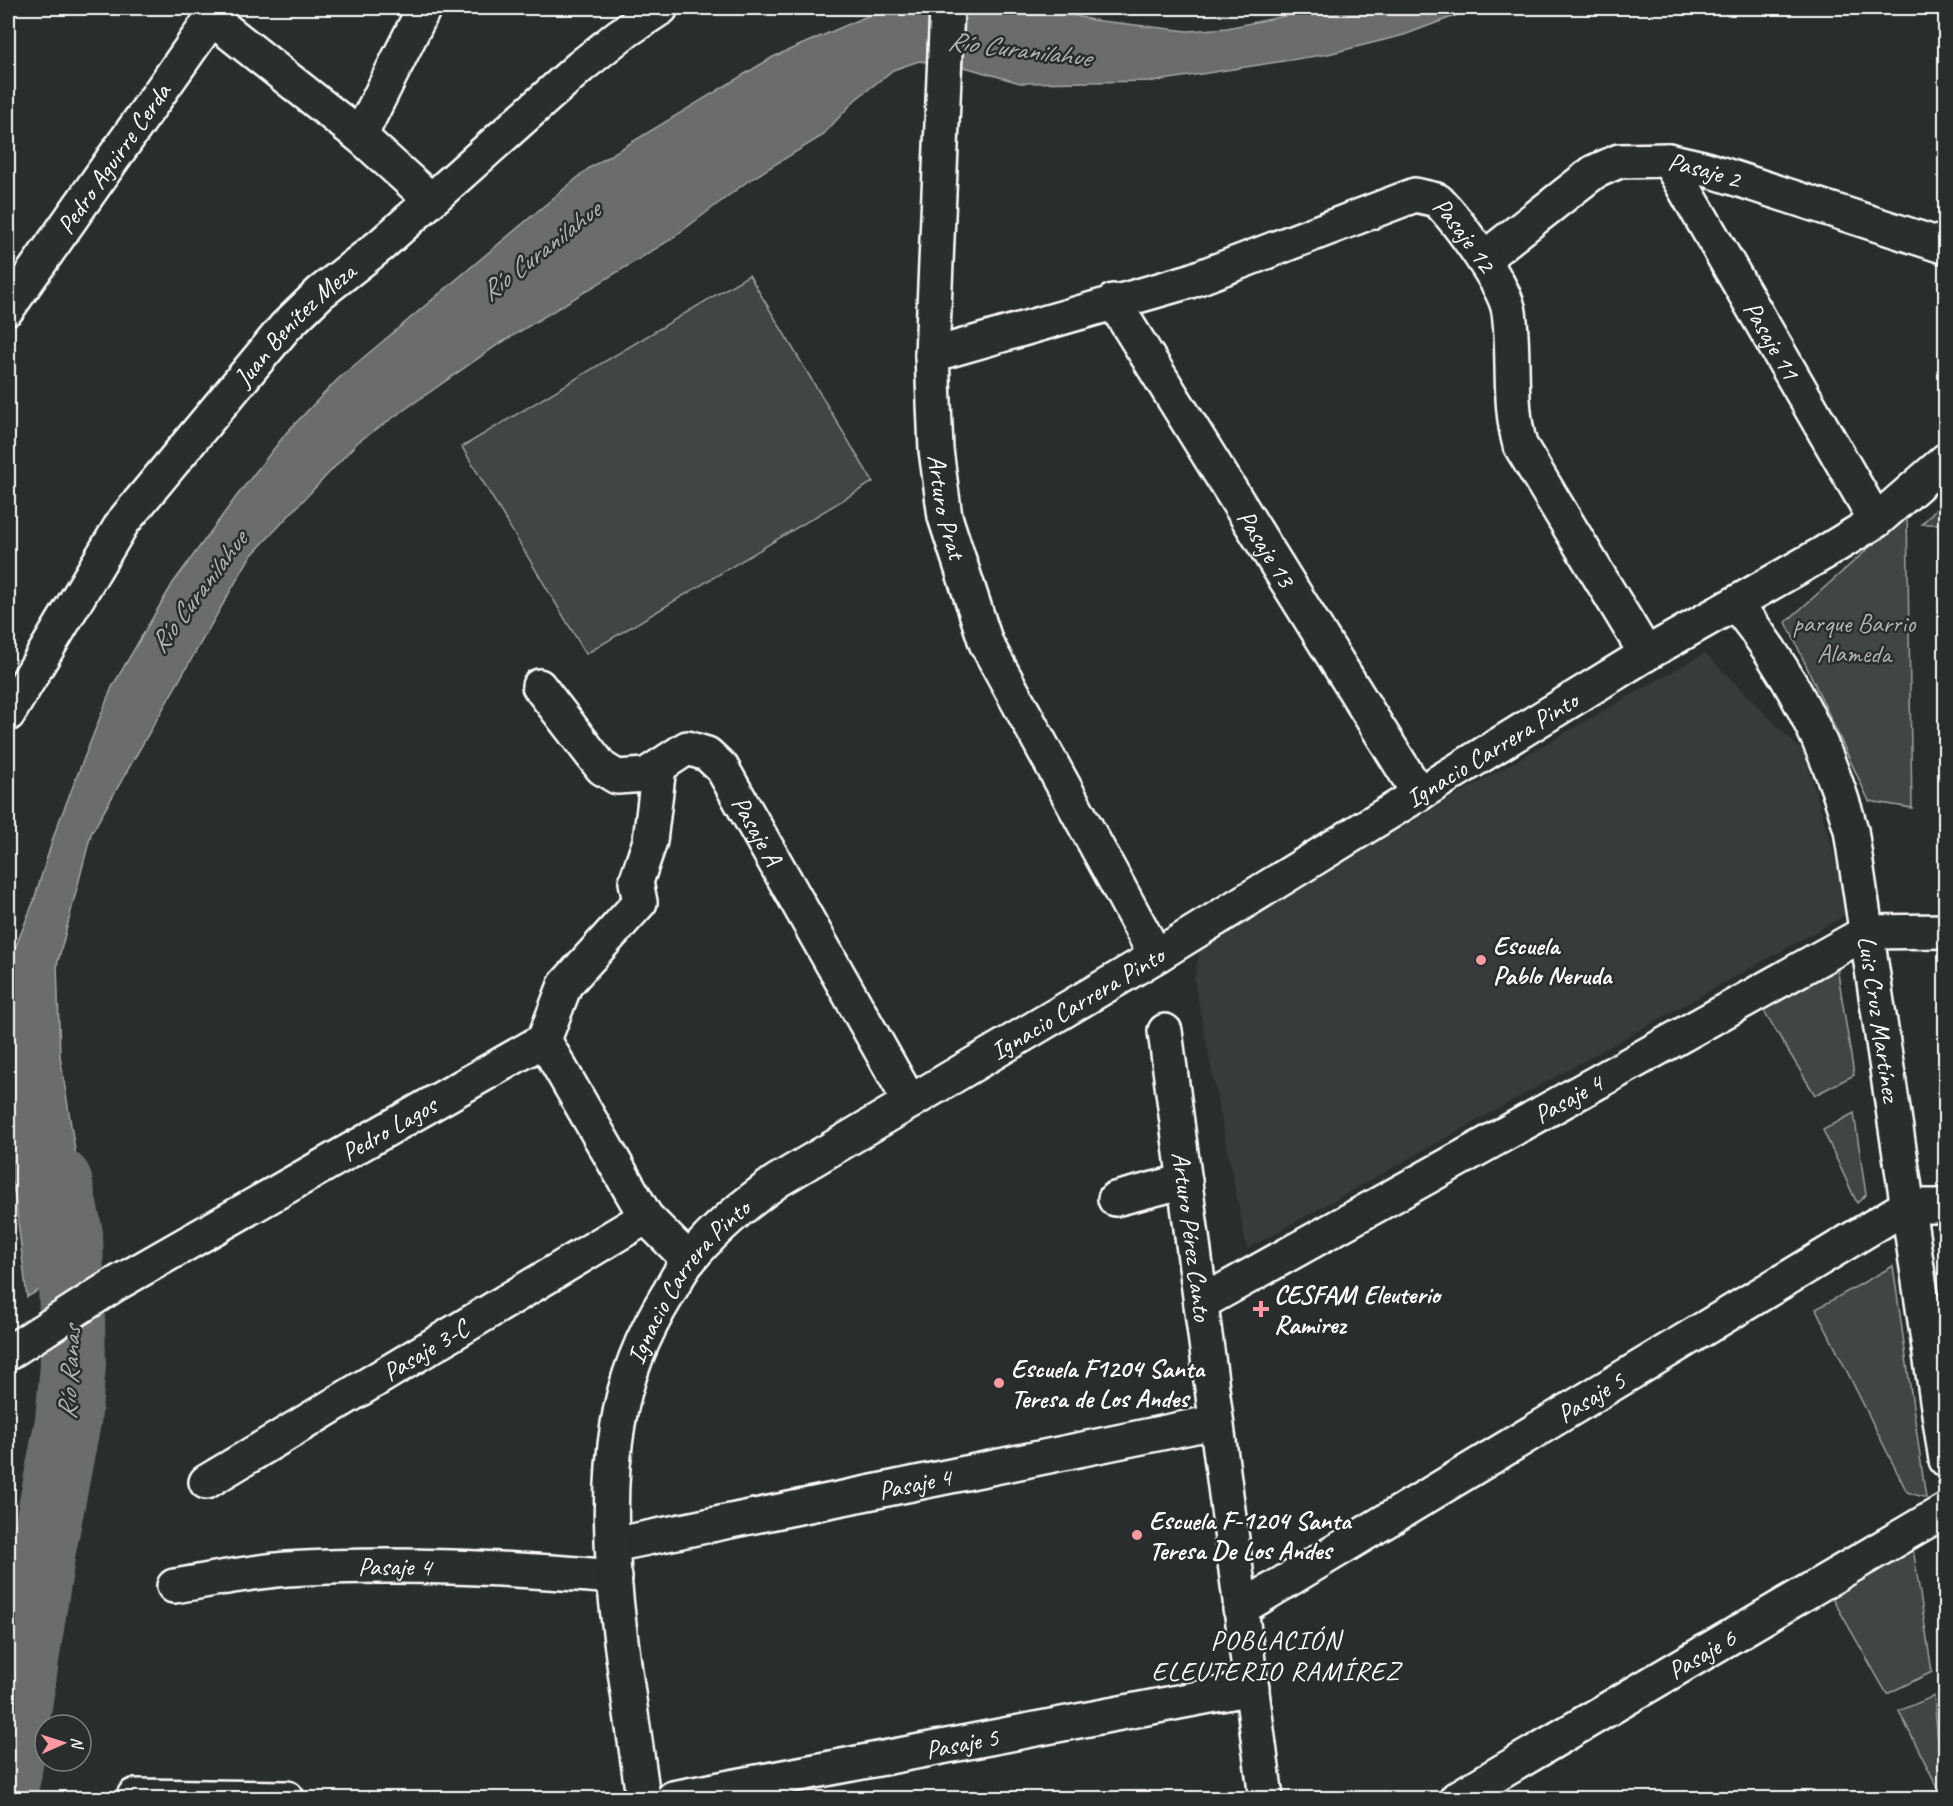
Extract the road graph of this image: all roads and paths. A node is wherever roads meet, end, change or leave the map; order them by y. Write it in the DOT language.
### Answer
graph roads {
  1 [pos="424,8"];
  2 [pos="661,8"];
  3 [pos="947,8"];
  4 [pos="215,13"];
  5 [pos="360,136"];
  6 [pos="1668,160"];
  7 [pos="431,200"];
  8 [pos="1946,247"];
  9 [pos="1483,259"];
  10 [pos="1113,301"];
  11 [pos="8,308"];
  12 [pos="932,355"];
  13 [pos="1946,460"];
  14 [pos="1876,521"];
  15 [pos="1736,604"];
  16 [pos="1646,654"];
  17 [pos="539,686"];
  18 [pos="8,714"];
  19 [pos="658,767"];
  20 [pos="1419,794"];
  21 [pos="1946,931"];
  22 [pos="1867,932"];
  23 [pos="1156,956"];
  24 [pos="1165,1031"];
  25 [pos="544,1040"];
  26 [pos="910,1102"];
  27 [pos="1185,1180"];
  28 [pos="1115,1199"];
  29 [pos="1907,1206"];
  30 [pos="1946,1206"];
  31 [pos="646,1217"];
  32 [pos="689,1260"];
  33 [pos="1201,1303"];
  34 [pos="14,1350"];
  35 [pos="1215,1422"];
  36 [pos="1946,1460"];
  37 [pos="206,1482"];
  38 [pos="1946,1510"];
  39 [pos="613,1545"];
  40 [pos="615,1577"];
  41 [pos="174,1586"];
  42 [pos="1240,1609"];
  43 [pos="1252,1688"];
  44 [pos="134,1796"];
  45 [pos="287,1798"];
  46 [pos="643,1798"];
  47 [pos="673,1798"];
  48 [pos="1266,1798"];
  49 [pos="1457,1798"];
  1 -- 5 [label="street"];
  2 -- 7 [label="street, Juan Benítez Meza"];
  3 -- 12 [label="street, Arturo Prat"];
  4 -- 5 [label="street"];
  4 -- 11 [label="street, Pedro Aguirre Cerda"];
  5 -- 7 [label="street"];
  6 -- 8 [label="street, Pasaje 2"];
  6 -- 9 [label="street, Pasaje 2"];
  6 -- 14 [label="street, Pasaje 11"];
  7 -- 18 [label="street, Juan Benítez Meza"];
  9 -- 10 [label="street, Pasaje 12"];
  9 -- 16 [label="street, Pasaje 12"];
  10 -- 12 [label="street, Pasaje 12"];
  10 -- 20 [label="street, Pasaje 13"];
  12 -- 23 [label="street, Arturo Prat"];
  13 -- 14 [label="street, Ignacio Carrera Pinto"];
  14 -- 15 [label="street, Ignacio Carrera Pinto"];
  15 -- 16 [label="street, Ignacio Carrera Pinto"];
  15 -- 22 [label="street, Luis Cruz Martínez"];
  16 -- 20 [label="street, Ignacio Carrera Pinto"];
  17 -- 19 [label="street, Pasaje A"];
  19 -- 25 [label="street"];
  19 -- 26 [label="street, Pasaje A"];
  20 -- 23 [label="street, Ignacio Carrera Pinto"];
  21 -- 22 [label="street, Pasaje 4"];
  22 -- 29 [label="street, Luis Cruz Martínez"];
  22 -- 33 [label="street, Pasaje 4"];
  23 -- 26 [label="street, Ignacio Carrera Pinto"];
  24 -- 27 [label="street, Arturo Pérez Canto"];
  25 -- 31 [label="street"];
  25 -- 34 [label="street, Pedro Lagos"];
  26 -- 32 [label="street, Ignacio Carrera Pinto"];
  27 -- 28 [label="street"];
  27 -- 33 [label="street, Arturo Pérez Canto"];
  29 -- 30 [label="street"];
  29 -- 36 [label="street, Luis Cruz Martínez"];
  29 -- 42 [label="street, Pasaje 5"];
  31 -- 32 [label="street"];
  31 -- 37 [label="street, Pasaje 3-C"];
  32 -- 39 [label="street, Ignacio Carrera Pinto"];
  33 -- 35 [label="street, Arturo Pérez Canto"];
  35 -- 39 [label="street, Pasaje 4"];
  35 -- 42 [label="street, Arturo Pérez Canto"];
  38 -- 49 [label="street, Pasaje 6"];
  39 -- 40 [label="street, Ignacio Carrera Pinto"];
  40 -- 41 [label="street, Pasaje 4"];
  40 -- 46 [label="street, Ignacio Carrera Pinto"];
  42 -- 43 [label="street, Arturo Pérez Canto"];
  43 -- 47 [label="street, Pasaje 5"];
  43 -- 48 [label="street, Arturo Pérez Canto"];
  44 -- 45 [label="street"];
}
